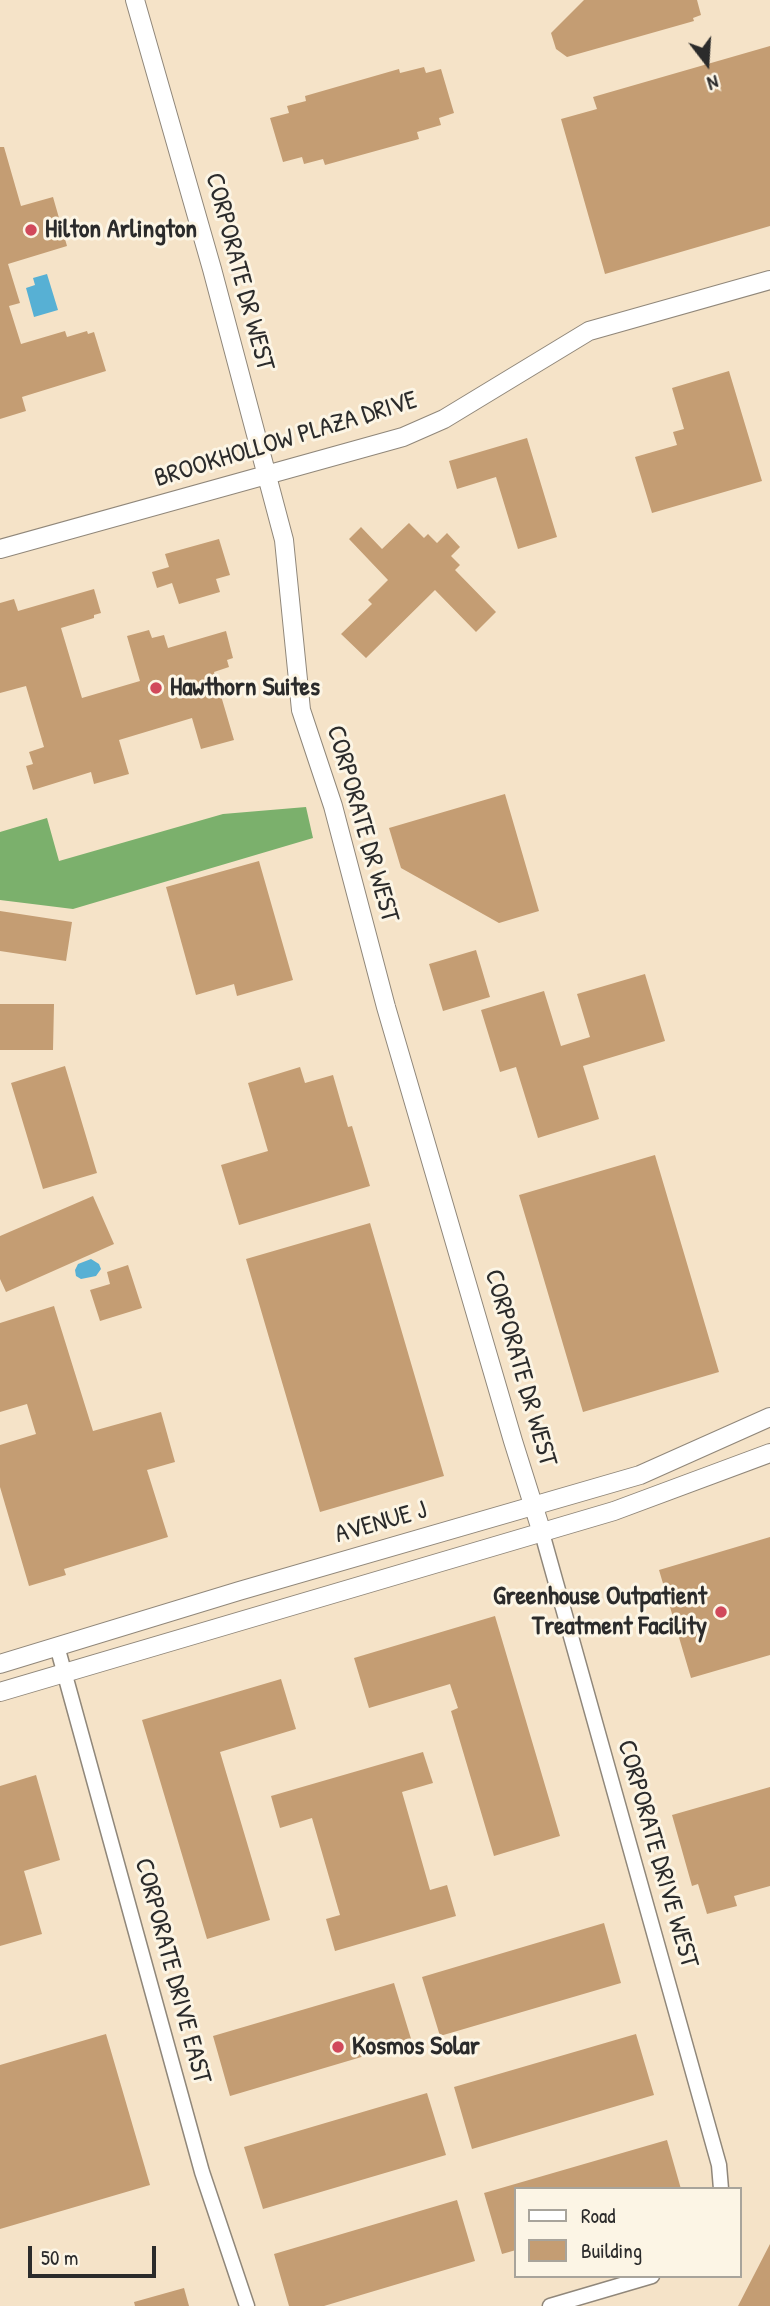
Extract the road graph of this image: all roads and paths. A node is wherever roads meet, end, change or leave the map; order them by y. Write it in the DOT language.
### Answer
graph roads {
  1 [pos="135,0"];
  2 [pos="770,280"];
  3 [pos="268,475"];
  4 [pos="0,550"];
  5 [pos="770,1417"];
  6 [pos="770,1453"];
  7 [pos="534,1507"];
  8 [pos="542,1533"];
  9 [pos="57,1646"];
  10 [pos="0,1664"];
  11 [pos="65,1674"];
  12 [pos="0,1692"];
  13 [pos="721,2187"];
  14 [pos="645,2278"];
  15 [pos="247,2306"];
  16 [pos="550,2306"];
  1 -- 3 [label="street, CORPORATE DR WEST"];
  2 -- 3 [label="street, BROOKHOLLOW PLAZA DRIVE"];
  3 -- 4 [label="street, BROOKHOLLOW PLAZA DRIVE"];
  3 -- 7 [label="street, CORPORATE DR WEST"];
  5 -- 7 [label="street, AVENUE J"];
  6 -- 8 [label="street, AVENUE J"];
  7 -- 8 [label="street, CORPORATE DR WEST"];
  7 -- 9 [label="street, AVENUE J"];
  8 -- 11 [label="street, AVENUE J"];
  8 -- 13 [label="street, CORPORATE DRIVE WEST"];
  9 -- 10 [label="street, AVENUE J"];
  9 -- 11 [label="street, CORPORATE DRIVE EAST"];
  11 -- 12 [label="street, AVENUE J"];
  11 -- 15 [label="street, CORPORATE DRIVE EAST"];
  14 -- 16 [label="street"];
}
